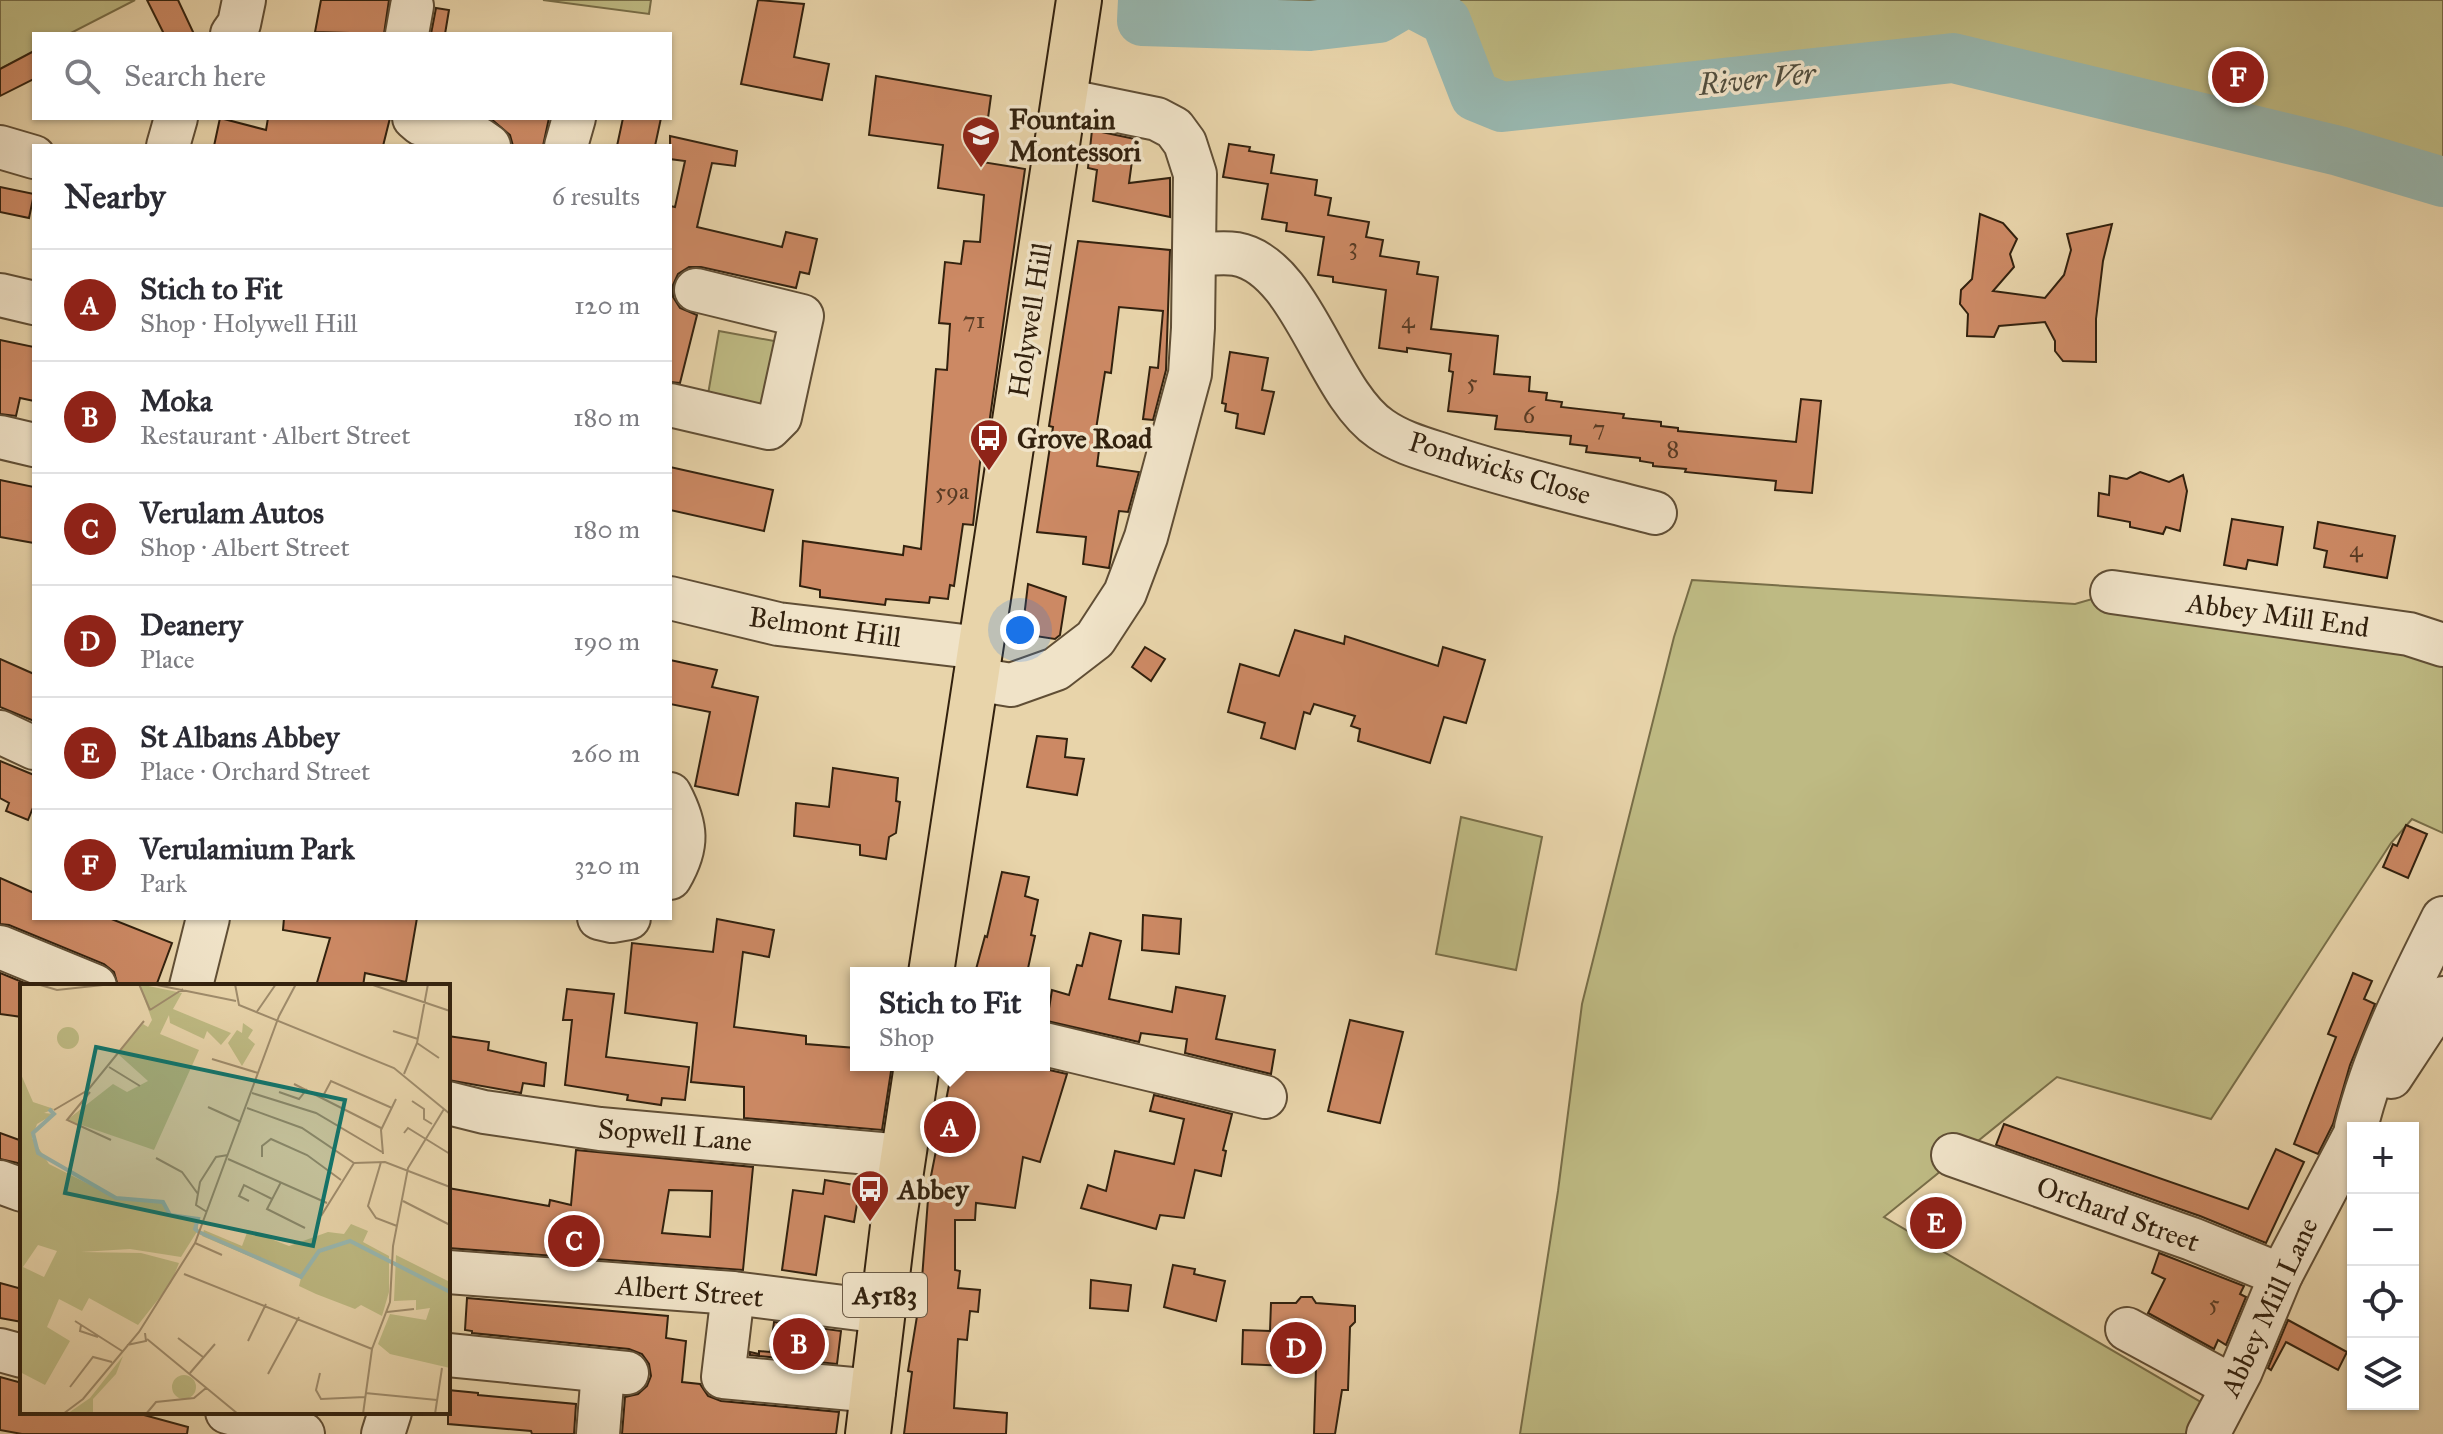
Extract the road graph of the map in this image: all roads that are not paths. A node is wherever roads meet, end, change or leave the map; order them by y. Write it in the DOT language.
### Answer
graph roads {
  1 [pos="244,0"];
  2 [pos="1079,0"];
  3 [pos="233,32"];
  4 [pos="1064,100"];
  5 [pos="175,120"];
  6 [pos="573,120"];
  7 [pos="433,125"];
  8 [pos="169,144"];
  9 [pos="486,144"];
  10 [pos="567,144"];
  11 [pos="0,147"];
  12 [pos="32,156"];
  13 [pos="1194,255"];
  14 [pos="696,290"];
  15 [pos="0,295"];
  16 [pos="32,303"];
  17 [pos="672,406"];
  18 [pos="0,437"];
  19 [pos="32,445"];
  20 [pos="1655,513"];
  21 [pos="2112,592"];
  22 [pos="672,598"];
  23 [pos="2443,645"];
  24 [pos="978,664"];
  25 [pos="0,732"];
  26 [pos="32,747"];
  27 [pos="672,798"];
  28 [pos="672,874"];
  29 [pos="2443,918"];
  30 [pos="208,920"];
  31 [pos="0,947"];
  32 [pos="932,967"];
  33 [pos="90,984"];
  34 [pos="192,984"];
  35 [pos="2443,998"];
  36 [pos="1050,1045"];
  37 [pos="916,1071"];
  38 [pos="1265,1097"];
  39 [pos="450,1104"];
  40 [pos="2358,1122"];
  41 [pos="2361,1122"];
  42 [pos="2347,1149"];
  43 [pos="1953,1155"];
  44 [pos="903,1156"];
  45 [pos="0,1182"];
  46 [pos="20,1189"];
  47 [pos="450,1272"];
  48 [pos="2281,1275"];
  49 [pos="733,1293"];
  50 [pos="883,1312"];
  51 [pos="2127,1329"];
  52 [pos="0,1350"];
  53 [pos="20,1355"];
  54 [pos="450,1355"];
  55 [pos="2232,1386"];
  56 [pos="874,1391"];
  57 [pos="217,1414"];
  58 [pos="234,1414"];
  59 [pos="389,1414"];
  60 [pos="212,1434"];
  61 [pos="303,1434"];
  62 [pos="383,1434"];
  63 [pos="598,1434"];
  64 [pos="868,1434"];
  65 [pos="2208,1434"];
  1 -- 3 [label="street"];
  2 -- 4 [label="main road, Holywell Hill"];
  4 -- 13 [label="street"];
  4 -- 24 [label="main road, Holywell Hill"];
  5 -- 8 [label="street"];
  6 -- 10 [label="street"];
  7 -- 9 [label="street"];
  11 -- 12 [label="street"];
  13 -- 20 [label="street, Pondwicks Close"];
  13 -- 24 [label="street"];
  14 -- 17 [label="street"];
  15 -- 16 [label="street"];
  18 -- 19 [label="street"];
  21 -- 23 [label="street, Abbey Mill End"];
  22 -- 24 [label="street, Belmont Hill"];
  24 -- 32 [label="main road, Holywell Hill"];
  25 -- 26 [label="street"];
  27 -- 28 [label="street"];
  29 -- 40 [label="street"];
  30 -- 34 [label="street"];
  31 -- 33 [label="street"];
  35 -- 41 [label="street"];
  36 -- 38 [label="street"];
  37 -- 44 [label="main road, A5183"];
  39 -- 44 [label="street, Sopwell Lane"];
  42 -- 48 [label="street, Abbey Mill Lane"];
  43 -- 48 [label="street, Orchard Street"];
  44 -- 50 [label="main road, A5183"];
  45 -- 46 [label="street"];
  47 -- 49 [label="street, Albert Street"];
  48 -- 55 [label="street, Abbey Mill Lane"];
  49 -- 50 [label="street, Albert Street"];
  49 -- 56 [label="street"];
  50 -- 56 [label="main road, A5183"];
  51 -- 55 [label="street"];
  52 -- 53 [label="street"];
  54 -- 63 [label="street"];
  55 -- 65 [label="street, Abbey Mill Lane"];
  56 -- 64 [label="main road, A5183"];
  57 -- 60 [label="street"];
  58 -- 61 [label="street"];
  59 -- 62 [label="street"];
}
